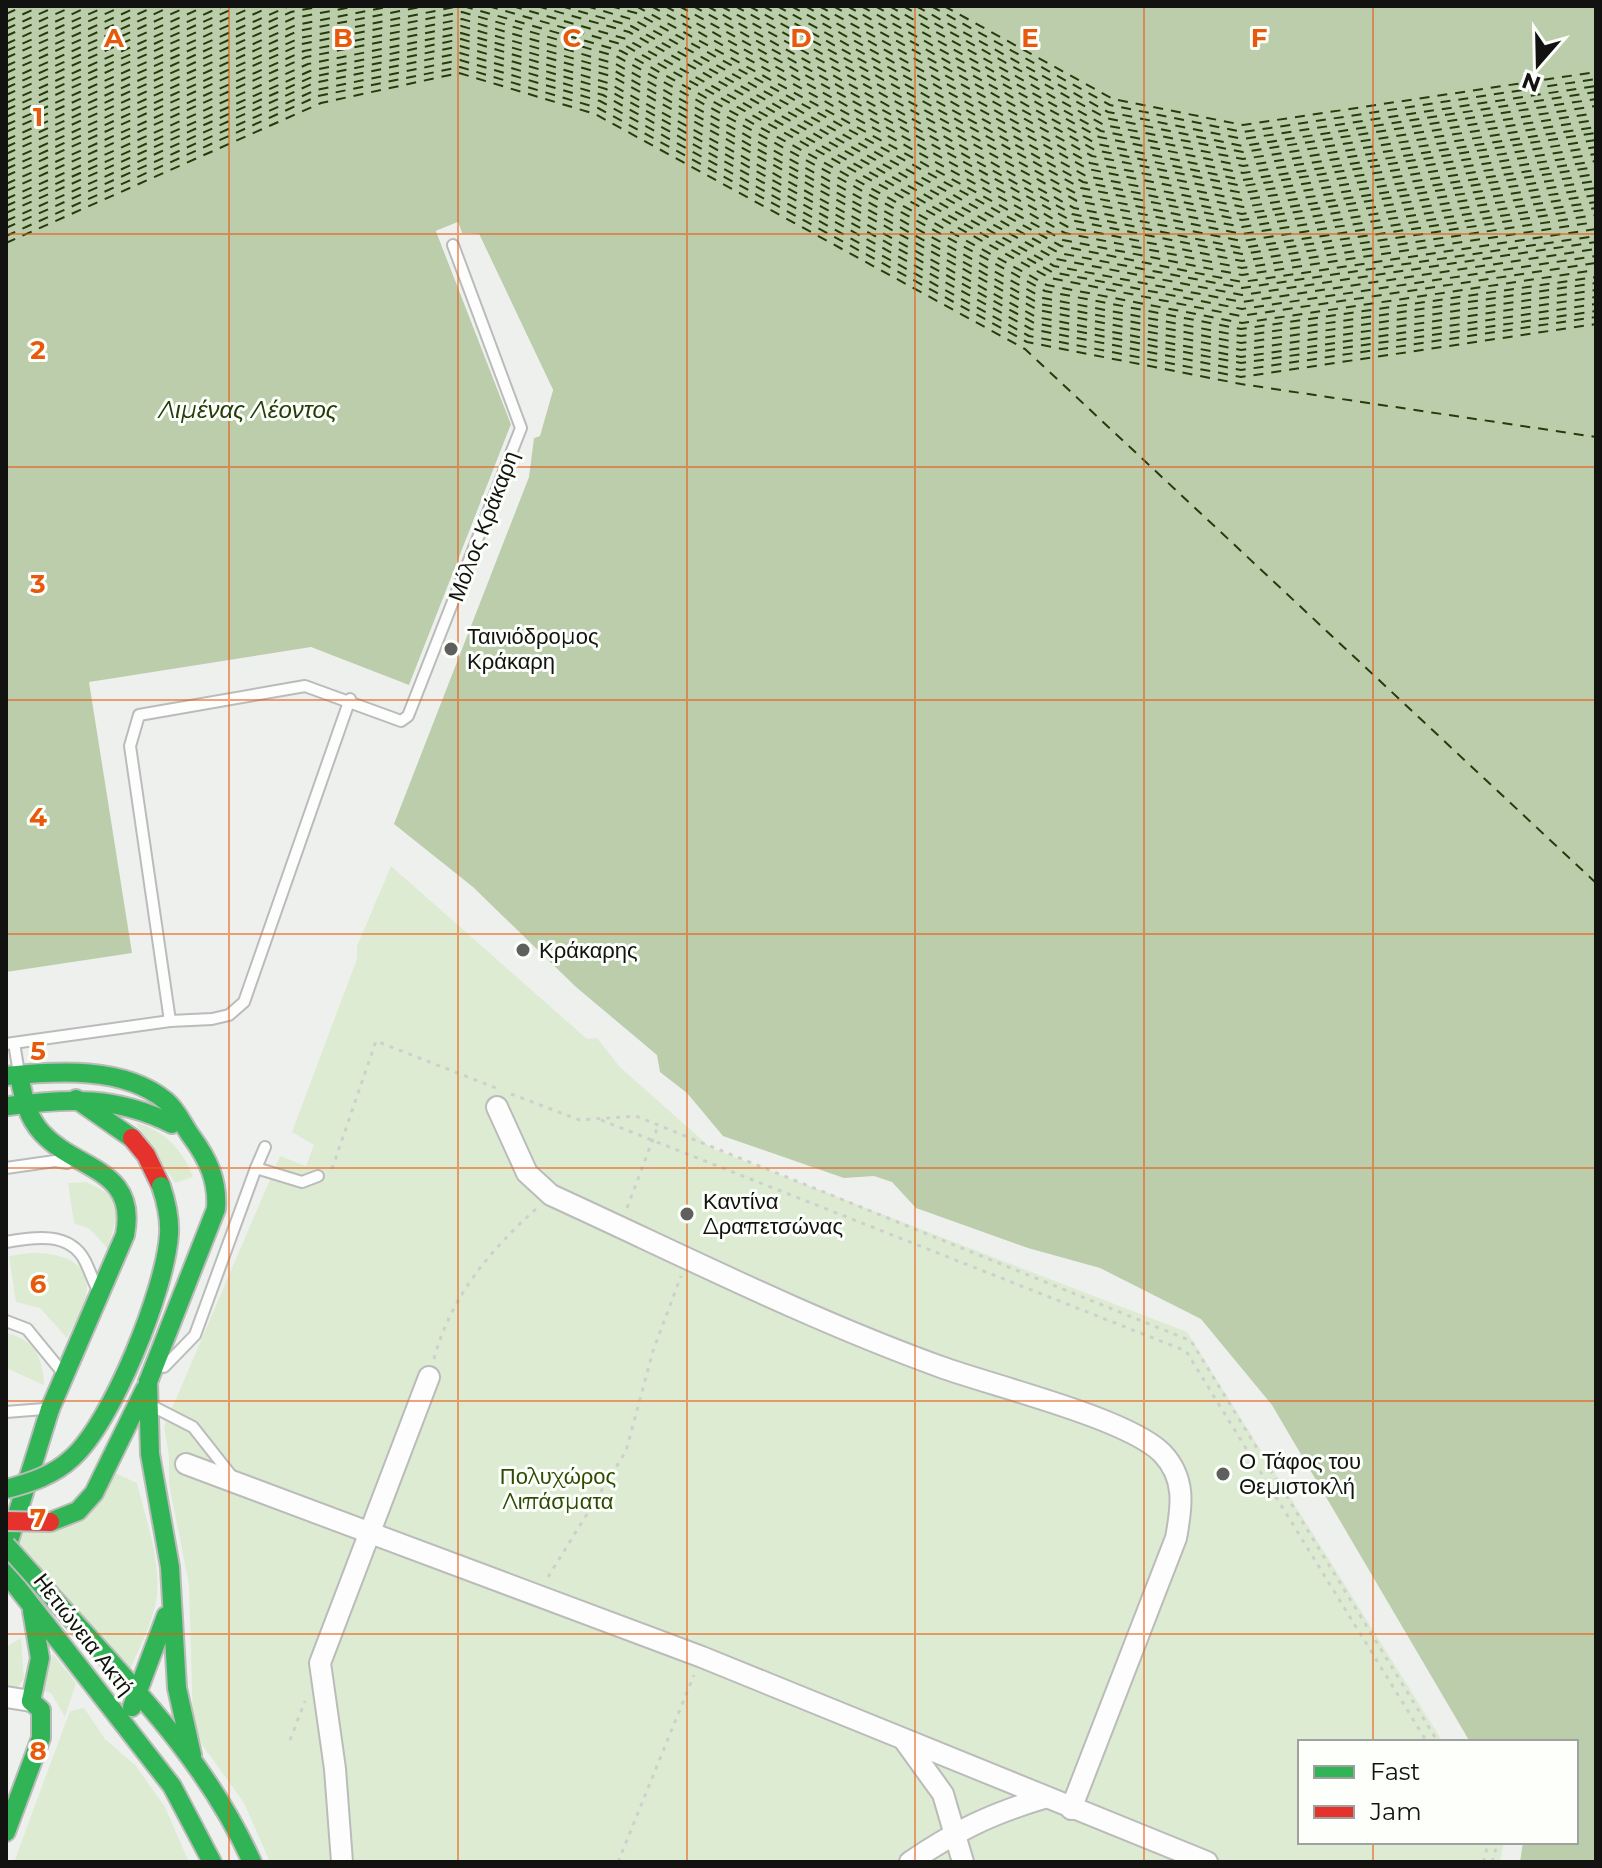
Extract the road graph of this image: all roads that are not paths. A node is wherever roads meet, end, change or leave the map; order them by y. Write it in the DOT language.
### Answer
graph roads {
  1 [pos="453,245"];
  2 [pos="350,699"];
  3 [pos="170,1021"];
  4 [pos="10,1044"];
  5 [pos="13,1076"];
  6 [pos="72,1097"];
  7 [pos="15,1105"];
  8 [pos="497,1107"];
  9 [pos="190,1135"];
  10 [pos="265,1147"];
  11 [pos="6,1168"];
  12 [pos="256,1168"];
  13 [pos="94,1170"];
  14 [pos="318,1176"];
  15 [pos="6,1242"];
  16 [pos="99,1292"];
  17 [pos="6,1321"];
  18 [pos="64,1374"];
  19 [pos="429,1377"];
  20 [pos="148,1382"];
  21 [pos="148,1404"];
  22 [pos="50,1409"];
  23 [pos="6,1412"];
  24 [pos="186,1464"];
  25 [pos="237,1483"];
  26 [pos="6,1489"];
  27 [pos="6,1521"];
  28 [pos="371,1532"];
  29 [pos="6,1548"];
  30 [pos="6,1573"];
  31 [pos="172,1588"];
  32 [pos="32,1608"];
  33 [pos="138,1691"];
  34 [pos="6,1697"];
  35 [pos="31,1701"];
  36 [pos="125,1725"];
  37 [pos="904,1740"];
  38 [pos="192,1755"];
  39 [pos="1044,1798"];
  40 [pos="1071,1809"];
  41 [pos="957,1830"];
  42 [pos="6,1832"];
  43 [pos="212,1862"];
  44 [pos="252,1862"];
  45 [pos="342,1862"];
  46 [pos="910,1862"];
  47 [pos="963,1862"];
  48 [pos="1207,1862"];
  1 -- 2 [label="lane, Μόλος Κράκαρη"];
  2 -- 3 [label="lane"];
  2 -- 3 [label="lane"];
  3 -- 4 [label="lane"];
  4 -- 5 [label="lane"];
  5 -- 7 [label="main road"];
  5 -- 9 [label="main road"];
  6 -- 7 [label="main road"];
  6 -- 9 [label="main road"];
  6 -- 26 [label="main road, bridge"];
  7 -- 13 [label="main road"];
  8 -- 40 [label="street"];
  9 -- 20 [label="main road"];
  10 -- 12 [label="lane"];
  11 -- 13 [label="lane"];
  12 -- 14 [label="lane"];
  12 -- 20 [label="lane"];
  13 -- 16 [label="main road"];
  15 -- 16 [label="lane"];
  16 -- 18 [label="main road"];
  17 -- 18 [label="lane"];
  18 -- 22 [label="main road"];
  19 -- 28 [label="street"];
  20 -- 21 [label="main road"];
  20 -- 27 [label="main road, bridge"];
  21 -- 25 [label="lane"];
  21 -- 31 [label="main road"];
  22 -- 23 [label="lane"];
  22 -- 29 [label="main road"];
  24 -- 25 [label="street"];
  25 -- 28 [label="street"];
  28 -- 37 [label="street"];
  28 -- 45 [label="street"];
  29 -- 33 [label="main road, Ηετιώνεια Ακτή, bridge"];
  30 -- 32 [label="main road, Ηετιώνεια Ακτή"];
  31 -- 33 [label="main road"];
  31 -- 38 [label="main road"];
  32 -- 35 [label="main road"];
  32 -- 36 [label="main road, Ηετιώνεια Ακτή"];
  33 -- 36 [label="main road"];
  33 -- 38 [label="main road, Ηετιώνεια Ακτή"];
  34 -- 35 [label="street"];
  35 -- 42 [label="main road"];
  36 -- 43 [label="main road, Ηετιώνεια Ακτή"];
  37 -- 39 [label="street"];
  37 -- 41 [label="street"];
  38 -- 44 [label="main road"];
  39 -- 40 [label="street"];
  39 -- 41 [label="street"];
  40 -- 48 [label="street"];
  41 -- 46 [label="street"];
  41 -- 47 [label="street"];
}
